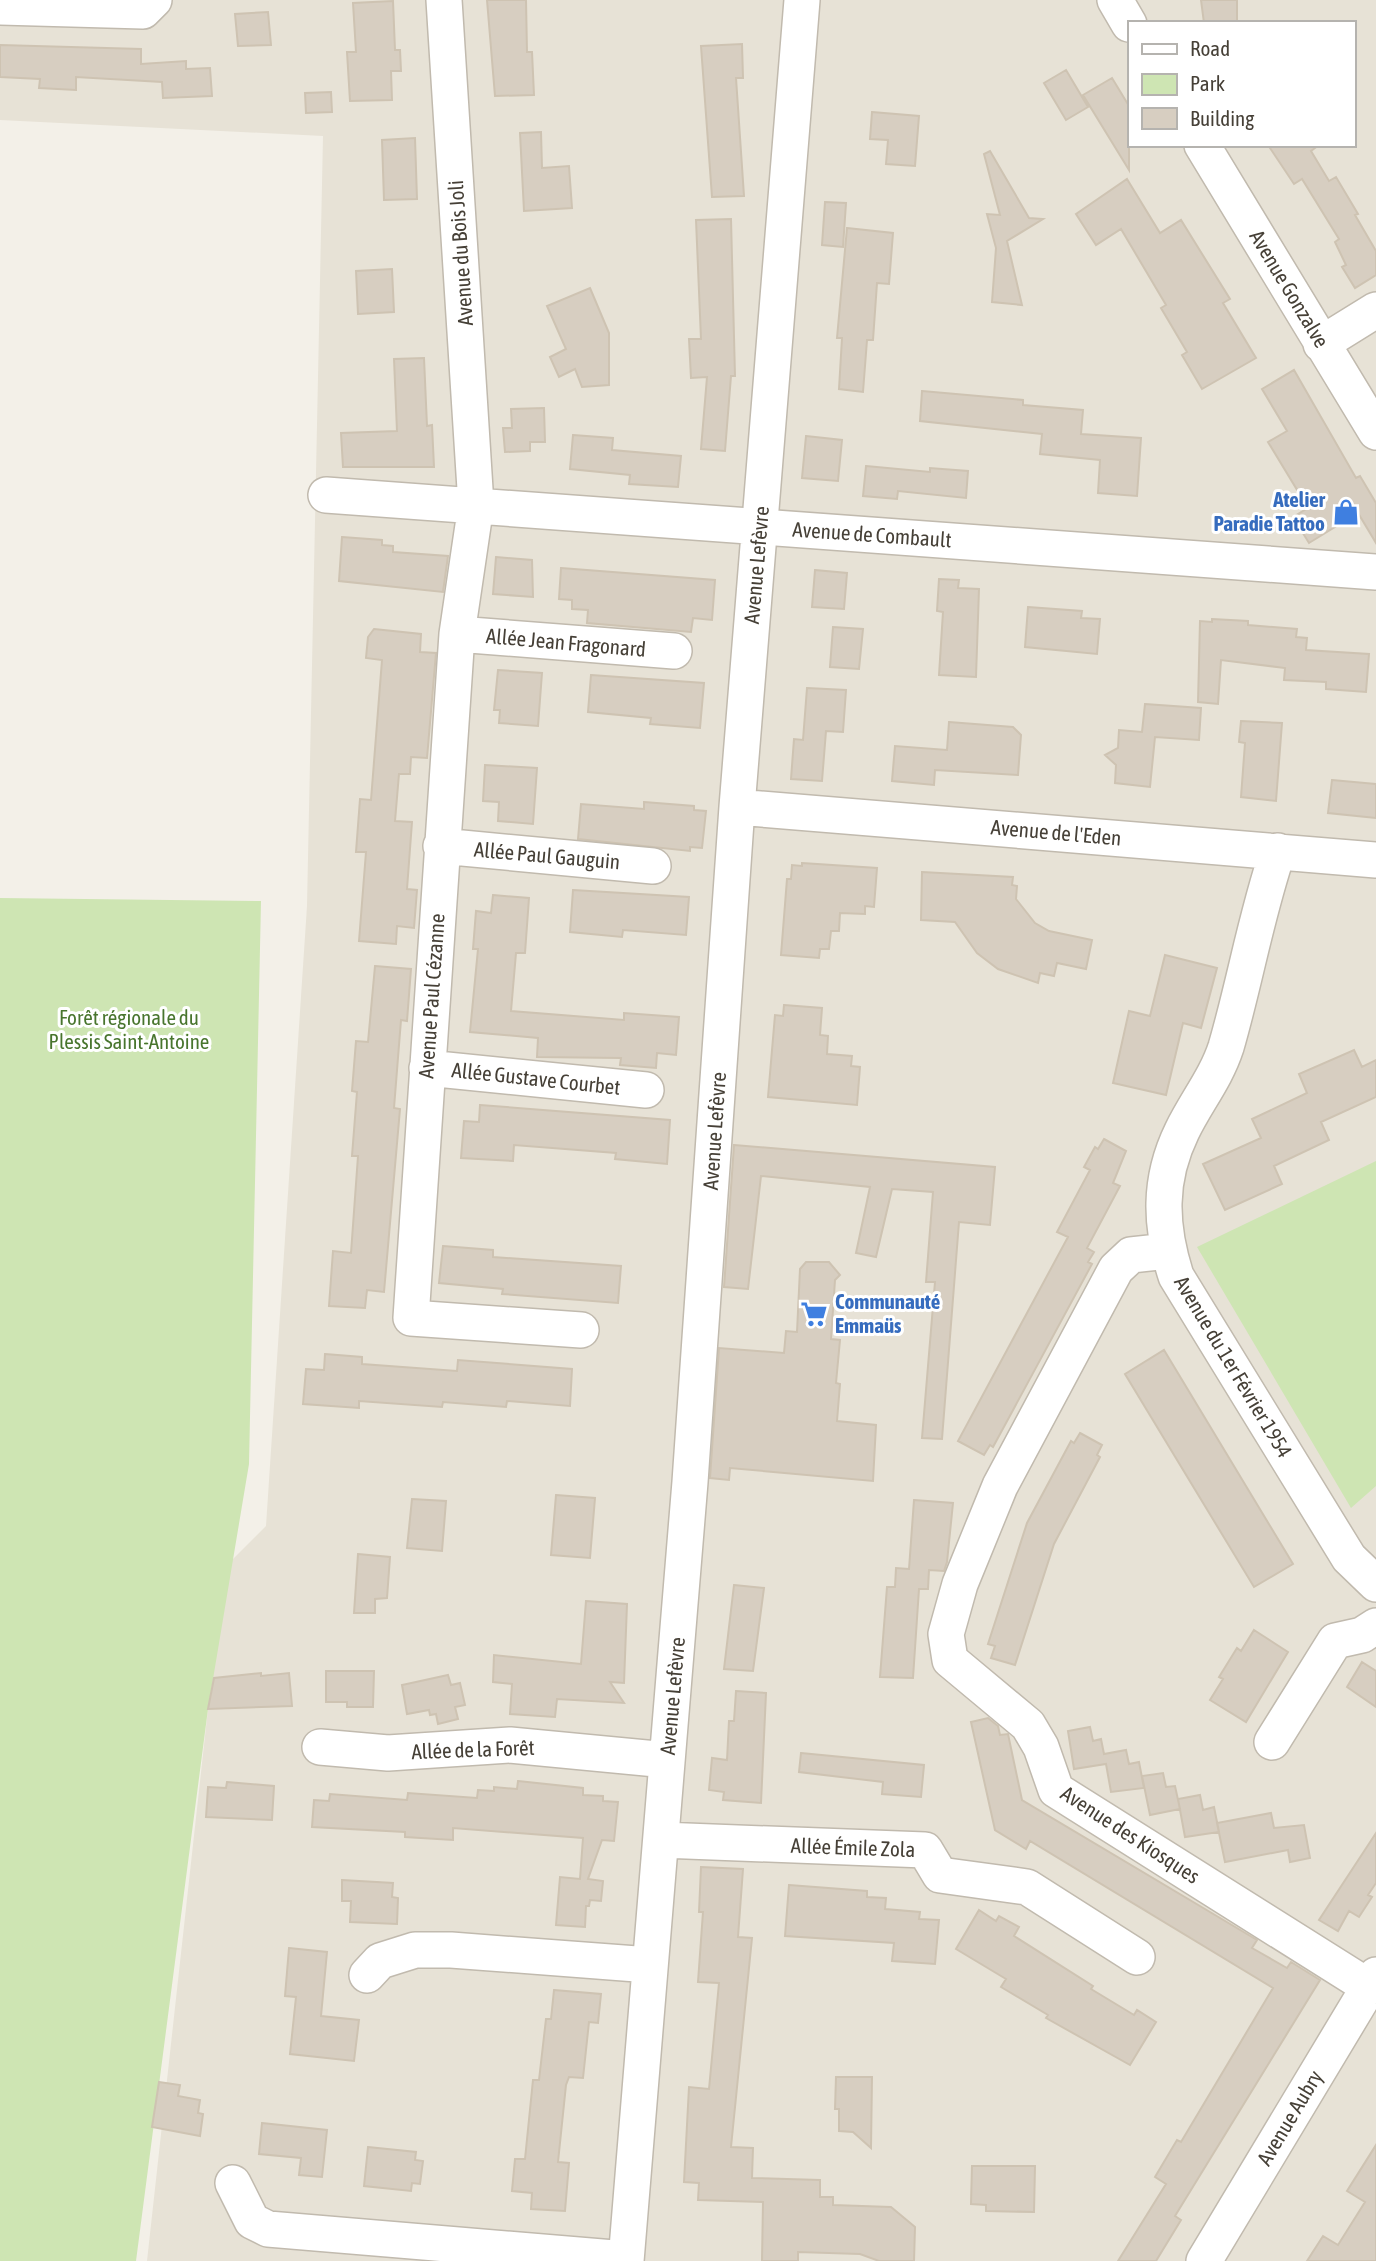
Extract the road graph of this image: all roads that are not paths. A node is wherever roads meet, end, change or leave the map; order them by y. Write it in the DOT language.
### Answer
graph roads {
  1 [pos="154,0"];
  2 [pos="444,0"];
  3 [pos="802,0"];
  4 [pos="1115,0"];
  5 [pos="0,7"];
  6 [pos="1128,22"];
  7 [pos="1203,147"];
  8 [pos="1376,310"];
  9 [pos="1321,344"];
  10 [pos="1376,432"];
  11 [pos="326,495"];
  12 [pos="476,506"];
  13 [pos="760,527"];
  14 [pos="1376,572"];
  15 [pos="457,634"];
  16 [pos="674,651"];
  17 [pos="737,807"];
  18 [pos="441,846"];
  19 [pos="1278,851"];
  20 [pos="1376,860"];
  21 [pos="653,866"];
  22 [pos="427,1068"];
  23 [pos="646,1090"];
  24 [pos="1168,1251"];
  25 [pos="581,1330"];
  26 [pos="1376,1584"];
  27 [pos="1376,1626"];
  28 [pos="1272,1742"];
  29 [pos="320,1747"];
  30 [pos="667,1760"];
  31 [pos="661,1840"];
  32 [pos="1137,1956"];
  33 [pos="650,1965"];
  34 [pos="366,1975"];
  35 [pos="1372,1981"];
  36 [pos="233,2183"];
  37 [pos="626,2260"];
  38 [pos="1203,2261"];
  1 -- 5 [label="street"];
  2 -- 12 [label="street, Avenue du Bois Joli"];
  3 -- 13 [label="street, Avenue Lefèvre"];
  4 -- 6 [label="street"];
  7 -- 9 [label="street, Avenue Gonzalve"];
  8 -- 9 [label="street"];
  9 -- 10 [label="street, Avenue Gonzalve"];
  11 -- 12 [label="street, Avenue de Combault"];
  12 -- 13 [label="street, Avenue de Combault"];
  12 -- 15 [label="street, Avenue Paul Cézanne"];
  13 -- 14 [label="street, Avenue de Combault"];
  13 -- 17 [label="street, Avenue Lefèvre"];
  15 -- 16 [label="street, Allée Jean Fragonard"];
  15 -- 18 [label="street, Avenue Paul Cézanne"];
  17 -- 19 [label="street, Avenue de l'Eden"];
  17 -- 30 [label="street, Avenue Lefèvre"];
  18 -- 21 [label="street, Allée Paul Gauguin"];
  18 -- 22 [label="street, Avenue Paul Cézanne"];
  19 -- 20 [label="street, Avenue de l'Eden"];
  19 -- 24 [label="street, Avenue du 1er Février 1954"];
  22 -- 23 [label="street, Allée Gustave Courbet"];
  22 -- 25 [label="street, Avenue Paul Cézanne"];
  24 -- 26 [label="street, Avenue du 1er Février 1954"];
  24 -- 35 [label="street, Avenue des Kiosques"];
  27 -- 28 [label="street"];
  29 -- 30 [label="street, Allée de la Forêt"];
  30 -- 31 [label="street, Avenue Lefèvre"];
  31 -- 32 [label="street, Allée Émile Zola"];
  31 -- 33 [label="street, Avenue Lefèvre"];
  33 -- 34 [label="street"];
  33 -- 37 [label="street, Avenue Lefèvre"];
  35 -- 38 [label="street, Avenue Aubry"];
  36 -- 37 [label="street"];
}
